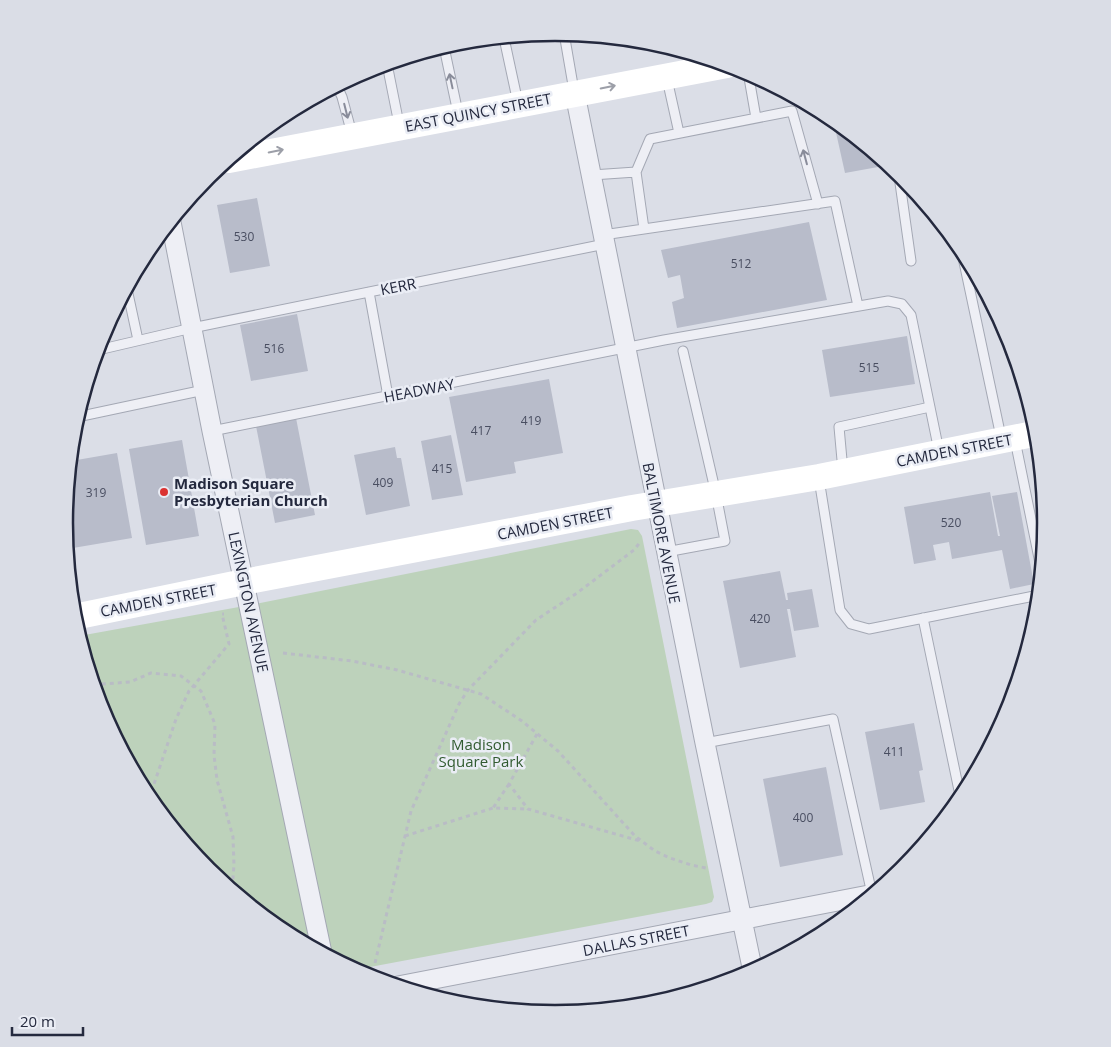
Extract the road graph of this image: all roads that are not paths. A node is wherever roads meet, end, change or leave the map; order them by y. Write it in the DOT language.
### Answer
graph roads {
  1 [pos="565,41"];
  2 [pos="505,44"];
  3 [pos="446,55"];
  4 [pos="713,68"];
  5 [pos="388,72"];
  6 [pos="666,76"];
  7 [pos="750,82"];
  8 [pos="340,92"];
  9 [pos="575,94"];
  10 [pos="518,104"];
  11 [pos="459,116"];
  12 [pos="756,118"];
  13 [pos="399,127"];
  14 [pos="679,133"];
  15 [pos="352,136"];
  16 [pos="243,157"];
  17 [pos="636,172"];
  18 [pos="592,175"];
  19 [pos="901,186"];
  20 [pos="818,204"];
  21 [pos="644,229"];
  22 [pos="173,230"];
  23 [pos="603,240"];
  24 [pos="911,262"];
  25 [pos="970,277"];
  26 [pos="369,292"];
  27 [pos="129,299"];
  28 [pos="858,306"];
  29 [pos="192,328"];
  30 [pos="138,340"];
  31 [pos="107,348"];
  32 [pos="625,348"];
  33 [pos="683,351"];
  34 [pos="204,390"];
  35 [pos="388,396"];
  36 [pos="930,407"];
  37 [pos="86,414"];
  38 [pos="212,431"];
  39 [pos="1018,437"];
  40 [pos="939,452"];
  41 [pos="831,474"];
  42 [pos="716,494"];
  43 [pos="657,505"];
  44 [pos="1037,546"];
  45 [pos="666,552"];
  46 [pos="244,582"];
  47 [pos="1032,597"];
  48 [pos="82,615"];
  49 [pos="923,618"];
  50 [pos="705,743"];
  51 [pos="958,787"];
  52 [pos="871,887"];
  53 [pos="861,896"];
  54 [pos="743,918"];
  55 [pos="320,944"];
  56 [pos="751,964"];
  57 [pos="412,983"];
  1 -- 9 [label="lane"];
  2 -- 10 [label="lane"];
  11 -- 3 [label="lane, one-way"];
  4 -- 6 [label="street, EAST QUINCY STREET"];
  5 -- 13 [label="lane"];
  9 -- 6 [label="street, EAST QUINCY STREET, one-way"];
  6 -- 14 [label="lane"];
  7 -- 12 [label="lane"];
  8 -- 15 [label="lane, one-way"];
  9 -- 10 [label="street, EAST QUINCY STREET"];
  9 -- 18 [label="street, BALTIMORE AVENUE"];
  10 -- 11 [label="street, EAST QUINCY STREET"];
  11 -- 13 [label="street, EAST QUINCY STREET"];
  12 -- 14 [label="lane"];
  20 -- 12 [label="lane, one-way"];
  13 -- 15 [label="street, EAST QUINCY STREET"];
  14 -- 17 [label="lane"];
  16 -- 15 [label="street, EAST QUINCY STREET, one-way"];
  17 -- 18 [label="lane"];
  17 -- 21 [label="lane"];
  18 -- 23 [label="street, BALTIMORE AVENUE"];
  19 -- 24 [label="lane"];
  20 -- 21 [label="lane, KERR"];
  20 -- 28 [label="lane, KERR"];
  21 -- 23 [label="lane, KERR"];
  22 -- 29 [label="street, LEXINGTON AVENUE"];
  23 -- 26 [label="lane, KERR"];
  23 -- 32 [label="street, BALTIMORE AVENUE"];
  25 -- 39 [label="lane"];
  26 -- 29 [label="lane, KERR"];
  26 -- 35 [label="lane"];
  27 -- 30 [label="lane"];
  28 -- 32 [label="lane, HEADWAY"];
  28 -- 36 [label="lane, HEADWAY"];
  29 -- 30 [label="lane, KERR"];
  29 -- 34 [label="street, LEXINGTON AVENUE"];
  30 -- 31 [label="lane, KERR"];
  32 -- 35 [label="lane, HEADWAY"];
  32 -- 43 [label="street, BALTIMORE AVENUE"];
  33 -- 42 [label="lane"];
  34 -- 37 [label="lane"];
  34 -- 38 [label="street, LEXINGTON AVENUE"];
  35 -- 38 [label="lane, HEADWAY"];
  36 -- 40 [label="lane, HEADWAY"];
  36 -- 41 [label="lane"];
  38 -- 46 [label="street, LEXINGTON AVENUE"];
  39 -- 40 [label="street, CAMDEN STREET"];
  39 -- 44 [label="lane"];
  40 -- 41 [label="street, CAMDEN STREET"];
  41 -- 42 [label="street, CAMDEN STREET"];
  41 -- 49 [label="lane"];
  42 -- 43 [label="street, CAMDEN STREET"];
  42 -- 45 [label="lane"];
  43 -- 45 [label="street, BALTIMORE AVENUE"];
  43 -- 46 [label="street, CAMDEN STREET"];
  45 -- 50 [label="street, BALTIMORE AVENUE"];
  46 -- 48 [label="street, CAMDEN STREET"];
  46 -- 55 [label="street, LEXINGTON AVENUE"];
  47 -- 49 [label="lane"];
  49 -- 51 [label="lane"];
  50 -- 52 [label="lane"];
  50 -- 54 [label="street, BALTIMORE AVENUE"];
  53 -- 54 [label="street, DALLAS STREET"];
  54 -- 56 [label="street, BALTIMORE AVENUE"];
  54 -- 57 [label="street, DALLAS STREET"];
}
